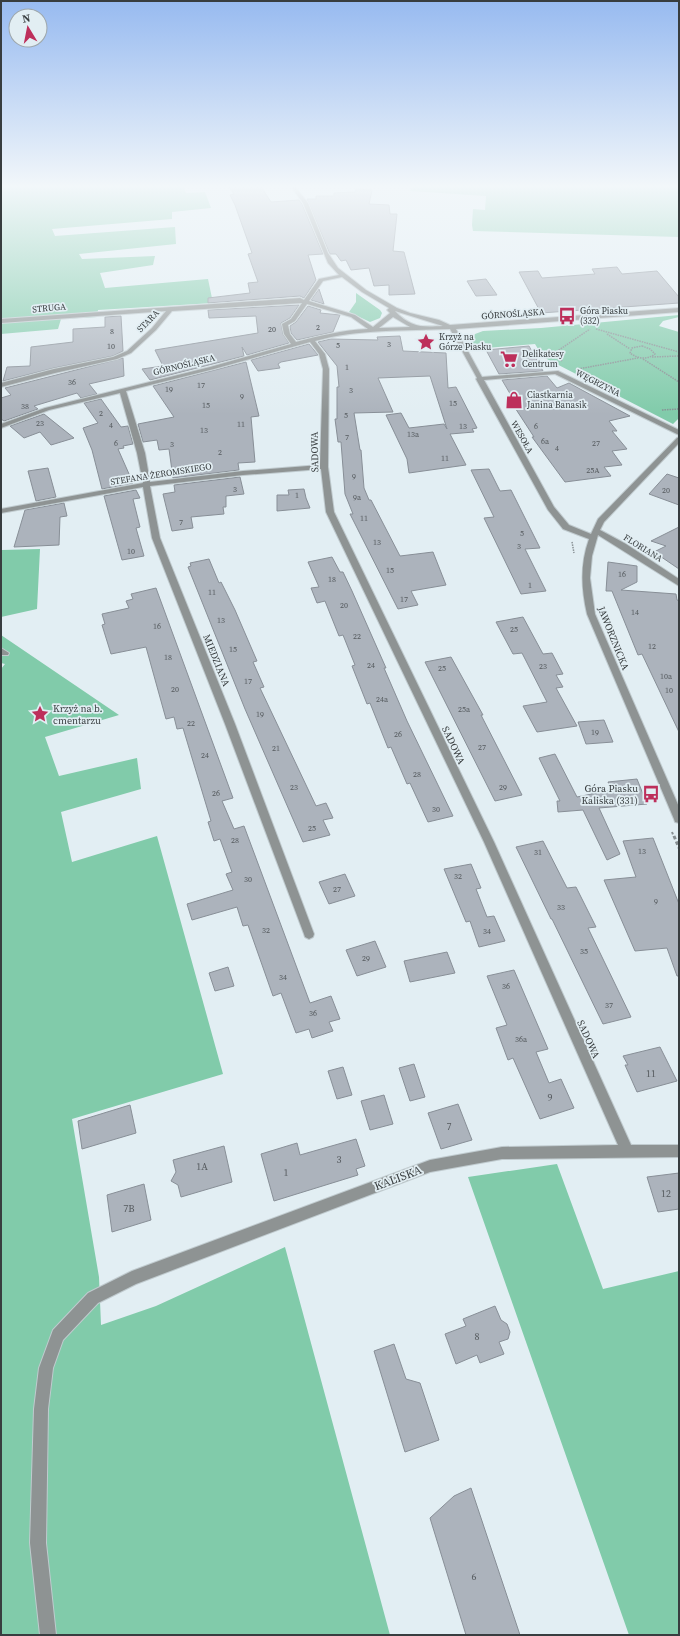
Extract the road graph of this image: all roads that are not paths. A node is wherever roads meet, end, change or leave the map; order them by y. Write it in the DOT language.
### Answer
graph roads {
  1 [pos="331,261"];
  2 [pos="345,276"];
  3 [pos="304,301"];
  4 [pos="388,307"];
  5 [pos="170,310"];
  6 [pos="679,310"];
  7 [pos="393,314"];
  8 [pos="420,318"];
  9 [pos="1,321"];
  10 [pos="452,327"];
  11 [pos="419,329"];
  12 [pos="373,330"];
  13 [pos="310,339"];
  14 [pos="294,344"];
  15 [pos="480,379"];
  16 [pos="1,385"];
  17 [pos="122,390"];
  18 [pos="1,426"];
  19 [pos="679,433"];
  20 [pos="679,439"];
  21 [pos="324,467"];
  22 [pos="145,484"];
  23 [pos="1,511"];
  24 [pos="594,534"];
  25 [pos="679,583"];
  26 [pos="679,819"];
  27 [pos="309,934"];
  28 [pos="627,1150"];
  29 [pos="679,1151"];
  30 [pos="48,1635"];
  1 -- 2 [label="street"];
  2 -- 3 [label="street"];
  2 -- 4 [label="street"];
  3 -- 5 [label="street, STARA"];
  3 -- 12 [label="street, STARA"];
  3 -- 14 [label="street"];
  4 -- 7 [label="street"];
  4 -- 8 [label="street"];
  5 -- 9 [label="street, STRUGA"];
  5 -- 16 [label="street, STARA"];
  6 -- 10 [label="street, GÓRNOŚLĄSKA"];
  7 -- 11 [label="street"];
  7 -- 12 [label="street"];
  8 -- 10 [label="street"];
  8 -- 11 [label="street"];
  10 -- 11 [label="street, GÓRNOŚLĄSKA"];
  10 -- 15 [label="street, WESOŁA"];
  11 -- 12 [label="street, GÓRNOŚLĄSKA"];
  12 -- 13 [label="street, GÓRNOŚLĄSKA"];
  13 -- 14 [label="street, GÓRNOŚLĄSKA"];
  13 -- 21 [label="street, SADOWA"];
  14 -- 17 [label="street, GÓRNOŚLĄSKA"];
  15 -- 19 [label="street, WĘGRZYNA"];
  15 -- 24 [label="street, WESOŁA"];
  17 -- 18 [label="street, GÓRNOŚLĄSKA"];
  17 -- 22 [label="street, MIEDZIANA"];
  20 -- 24 [label="street, JAWORZNICKA"];
  21 -- 22 [label="street, STEFANA ŻEROMSKIEGO"];
  21 -- 28 [label="street, SADOWA"];
  22 -- 23 [label="street, STEFANA ŻEROMSKIEGO"];
  22 -- 27 [label="street, MIEDZIANA"];
  24 -- 25 [label="street, FLORIANA"];
  24 -- 26 [label="street, JAWORZNICKA"];
  28 -- 29 [label="street, KALISKA"];
  28 -- 30 [label="street, KALISKA"];
}
